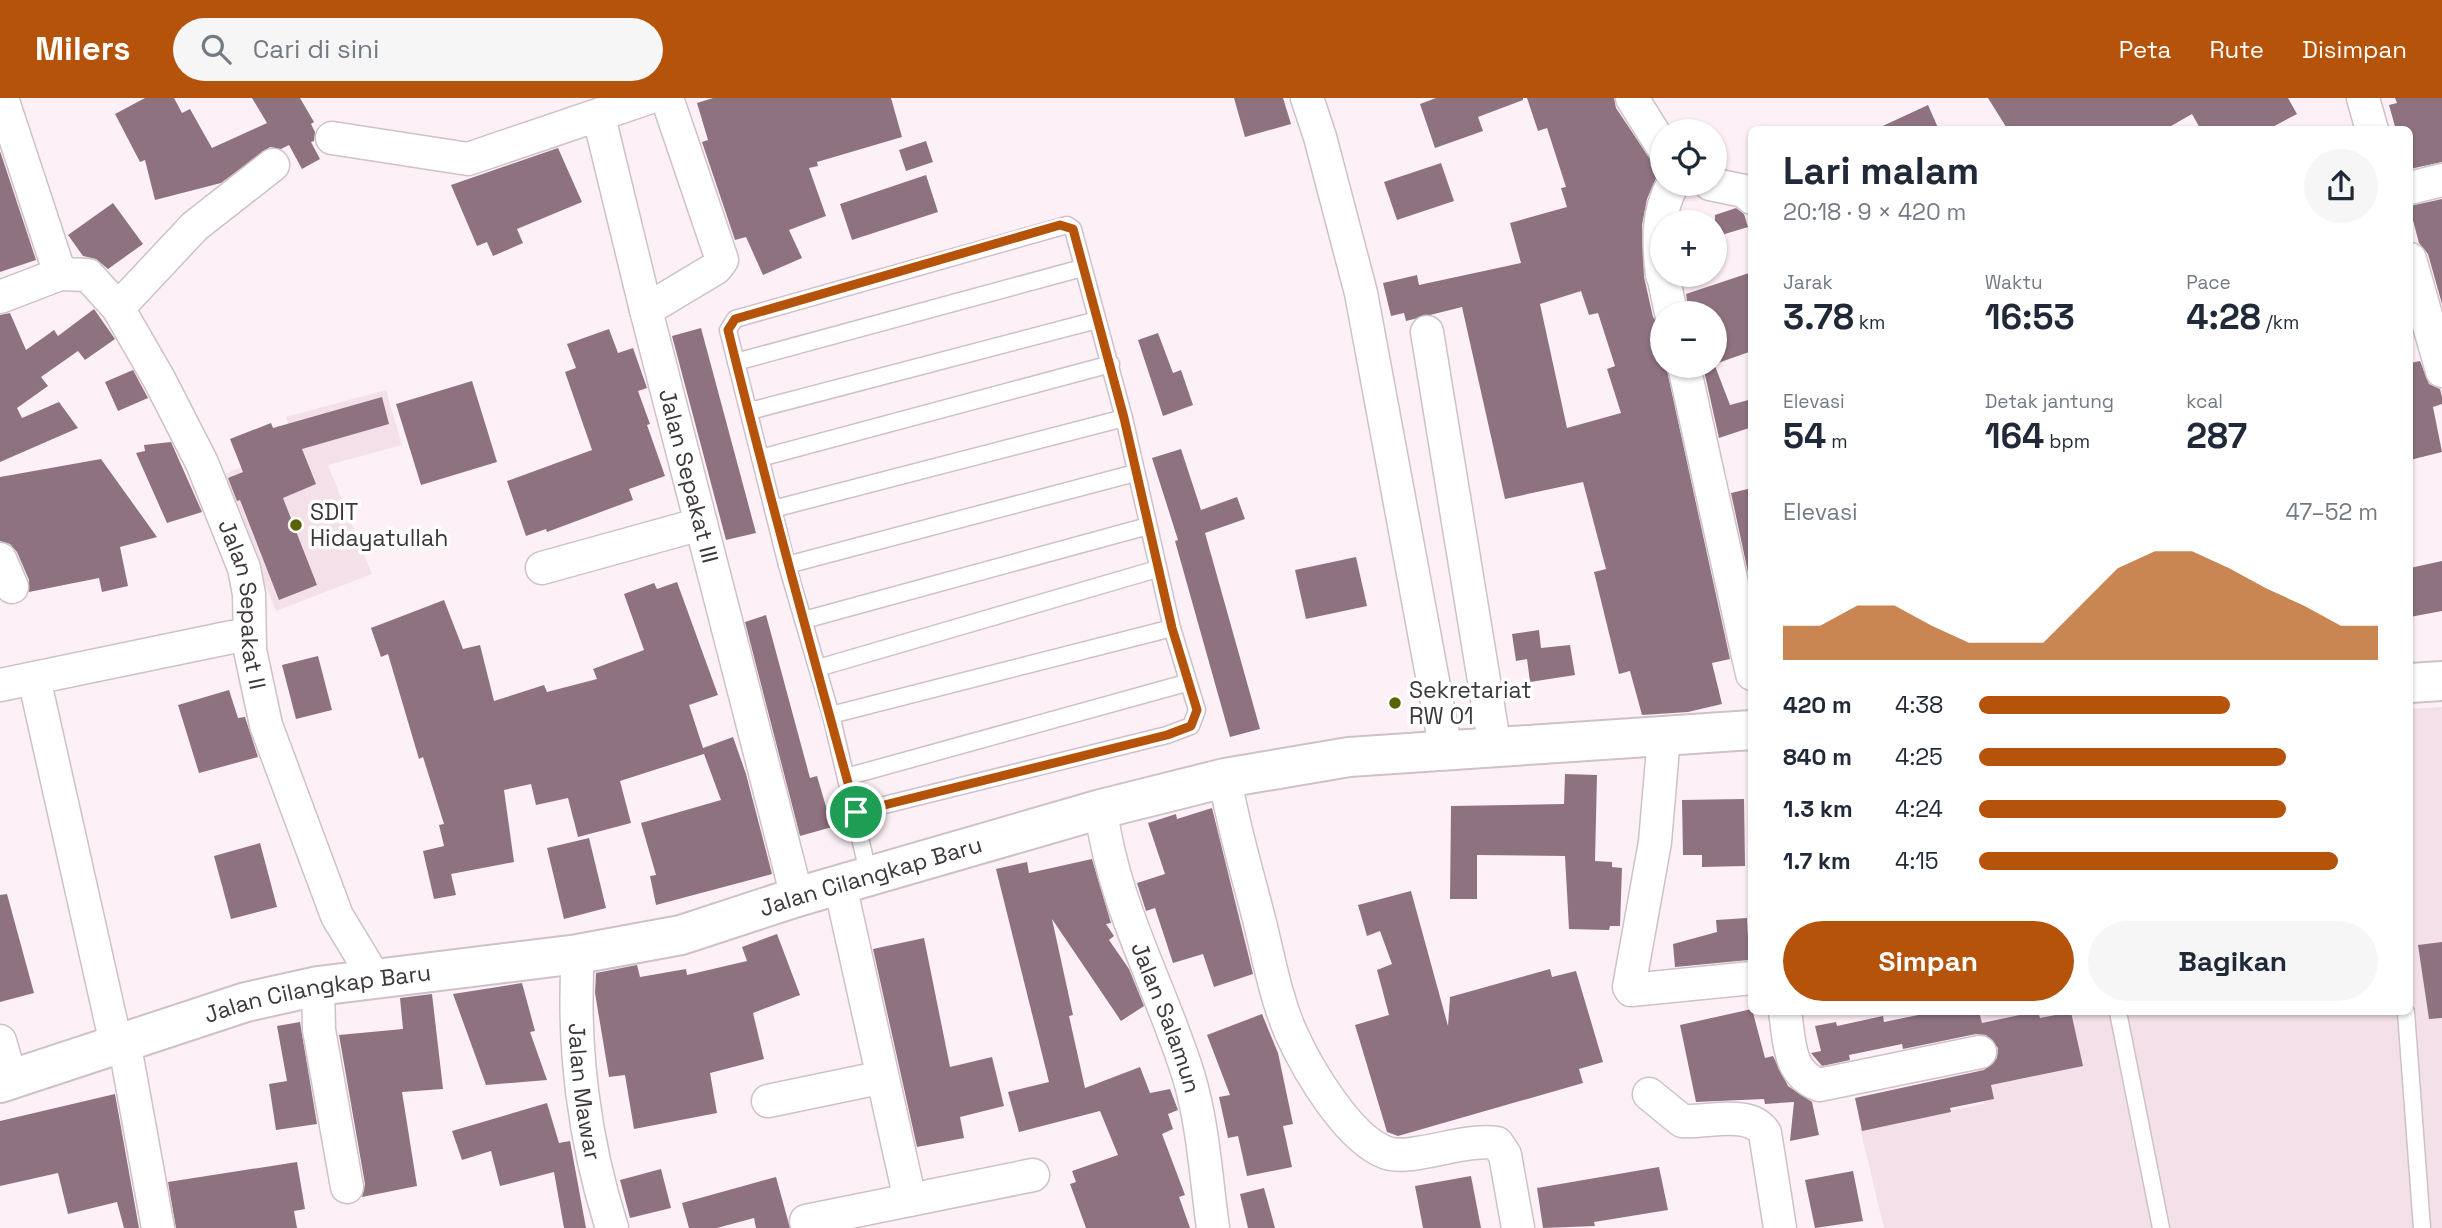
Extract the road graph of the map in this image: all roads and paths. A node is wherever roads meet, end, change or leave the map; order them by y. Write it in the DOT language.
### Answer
graph roads {
  1 [pos="2,98"];
  2 [pos="648,98"];
  3 [pos="667,98"];
  4 [pos="1307,98"];
  5 [pos="1632,98"];
  6 [pos="2363,98"];
  7 [pos="598,117"];
  8 [pos="2371,126"];
  9 [pos="1650,127"];
  10 [pos="332,138"];
  11 [pos="273,165"];
  12 [pos="2442,180"];
  13 [pos="2413,187"];
  14 [pos="1727,188"];
  15 [pos="1748,194"];
  16 [pos="2413,265"];
  17 [pos="1083,268"];
  18 [pos="60,274"];
  19 [pos="0,297"];
  20 [pos="2434,304"];
  21 [pos="118,308"];
  22 [pos="646,310"];
  23 [pos="1097,320"];
  24 [pos="1427,332"];
  25 [pos="736,362"];
  26 [pos="1111,364"];
  27 [pos="2442,371"];
  28 [pos="1687,378"];
  29 [pos="750,411"];
  30 [pos="1124,418"];
  31 [pos="760,458"];
  32 [pos="1135,473"];
  33 [pos="773,509"];
  34 [pos="701,524"];
  35 [pos="1148,526"];
  36 [pos="787,565"];
  37 [pos="542,568"];
  38 [pos="1157,569"];
  39 [pos="804,620"];
  40 [pos="1172,628"];
  41 [pos="232,637"];
  42 [pos="1748,656"];
  43 [pos="818,668"];
  44 [pos="34,678"];
  45 [pos="2442,681"];
  46 [pos="1186,683"];
  47 [pos="2413,683"];
  48 [pos="0,685"];
  49 [pos="831,715"];
  50 [pos="1748,730"];
  51 [pos="1664,736"];
  52 [pos="1495,748"];
  53 [pos="1446,751"];
  54 [pos="846,777"];
  55 [pos="1225,778"];
  56 [pos="1101,809"];
  57 [pos="856,812"];
  58 [pos="834,887"];
  59 [pos="578,954"];
  60 [pos="374,977"];
  61 [pos="1748,978"];
  62 [pos="318,986"];
  63 [pos="1786,1015"];
  64 [pos="2119,1015"];
  65 [pos="2406,1015"];
  66 [pos="0,1041"];
  67 [pos="120,1043"];
  68 [pos="1980,1052"];
  69 [pos="874,1079"];
  70 [pos="6,1081"];
  71 [pos="1649,1094"];
  72 [pos="768,1101"];
  73 [pos="1033,1175"];
  74 [pos="347,1187"];
  75 [pos="905,1201"];
  76 [pos="806,1220"];
  77 [pos="158,1228"];
  78 [pos="612,1228"];
  79 [pos="1213,1228"];
  80 [pos="1518,1228"];
  81 [pos="1779,1228"];
  82 [pos="2161,1228"];
  83 [pos="2422,1228"];
  1 -- 18 [label="street"];
  2 -- 7 [label="street"];
  3 -- 22 [label="street"];
  4 -- 53 [label="street"];
  5 -- 9 [label="street"];
  6 -- 8 [label="street"];
  7 -- 10 [label="street"];
  7 -- 22 [label="street, Jalan Sepakat III"];
  11 -- 21 [label="street"];
  12 -- 13 [label="street"];
  14 -- 15 [label="street"];
  16 -- 20 [label="street"];
  17 -- 23 [label="lane"];
  17 -- 25 [label="lane"];
  17 -- 25 [label="lane"];
  18 -- 19 [label="street"];
  18 -- 21 [label="street, Jalan Sepakat II"];
  20 -- 27 [label="street"];
  21 -- 60 [label="street, Jalan Sepakat II"];
  22 -- 34 [label="street, Jalan Sepakat III"];
  23 -- 26 [label="lane"];
  23 -- 29 [label="lane"];
  24 -- 52 [label="street"];
  25 -- 29 [label="lane"];
  26 -- 30 [label="lane"];
  26 -- 31 [label="lane"];
  28 -- 42 [label="street"];
  29 -- 31 [label="lane"];
  30 -- 32 [label="lane"];
  30 -- 33 [label="lane"];
  31 -- 33 [label="lane"];
  32 -- 35 [label="lane"];
  32 -- 36 [label="lane"];
  33 -- 36 [label="lane"];
  34 -- 37 [label="street"];
  34 -- 58 [label="street, Jalan Sepakat III"];
  35 -- 38 [label="lane"];
  35 -- 39 [label="lane"];
  36 -- 39 [label="lane"];
  38 -- 40 [label="lane"];
  38 -- 43 [label="lane"];
  39 -- 43 [label="lane"];
  40 -- 46 [label="lane"];
  40 -- 49 [label="lane"];
  41 -- 44 [label="street"];
  43 -- 49 [label="lane"];
  44 -- 48 [label="street"];
  44 -- 67 [label="street"];
  45 -- 47 [label="street"];
  46 -- 54 [label="lane"];
  46 -- 57 [label="lane"];
  49 -- 54 [label="lane"];
  50 -- 51 [label="street, Jalan Cilangkap Baru"];
  51 -- 52 [label="street, Jalan Cilangkap Baru"];
  51 -- 61 [label="street"];
  52 -- 53 [label="street, Jalan Cilangkap Baru"];
  53 -- 55 [label="street, Jalan Cilangkap Baru"];
  54 -- 57 [label="lane"];
  55 -- 56 [label="street, Jalan Cilangkap Baru"];
  55 -- 80 [label="street"];
  56 -- 58 [label="street, Jalan Cilangkap Baru"];
  56 -- 79 [label="street, Jalan Salamun"];
  57 -- 58 [label="lane"];
  58 -- 59 [label="street, Jalan Cilangkap Baru"];
  58 -- 69 [label="street"];
  58 -- 75 [label="street"];
  59 -- 60 [label="street, Jalan Cilangkap Baru"];
  59 -- 78 [label="street, Jalan Mawar"];
  60 -- 62 [label="street, Jalan Cilangkap Baru"];
  62 -- 67 [label="street, Jalan Cilangkap Baru"];
  62 -- 74 [label="street"];
  63 -- 68 [label="street"];
  64 -- 82 [label="lane"];
  65 -- 83 [label="lane"];
  66 -- 70 [label="street"];
  67 -- 70 [label="street, Jalan Cilangkap Baru"];
  67 -- 77 [label="street"];
  69 -- 72 [label="street"];
  69 -- 75 [label="street"];
  71 -- 81 [label="street"];
  73 -- 75 [label="street"];
  75 -- 76 [label="street"];
}
